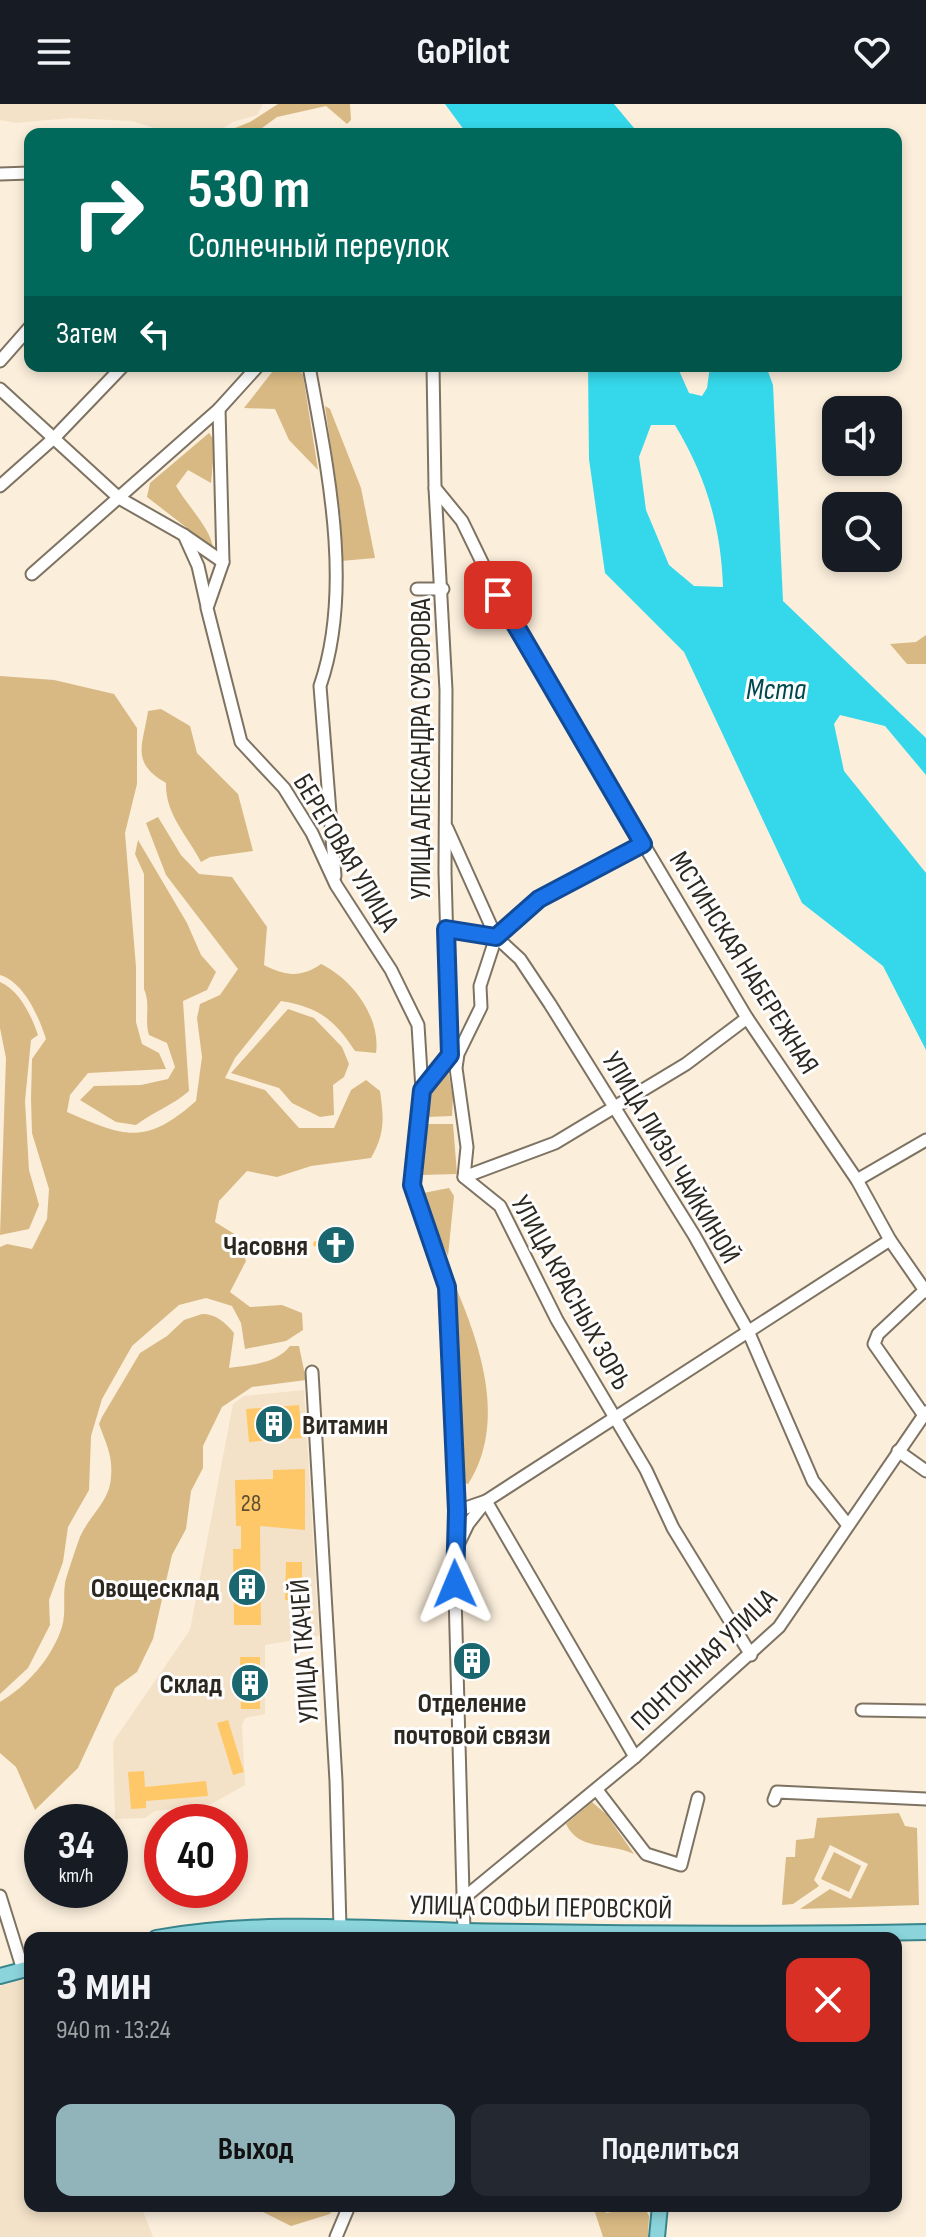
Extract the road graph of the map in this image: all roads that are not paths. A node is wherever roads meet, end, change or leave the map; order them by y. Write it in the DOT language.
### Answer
graph roads {
  1 [pos="24,173"];
  2 [pos="0,174"];
  3 [pos="24,334"];
  4 [pos="0,361"];
  5 [pos="117,372"];
  6 [pos="253,372"];
  7 [pos="310,372"];
  8 [pos="433,372"];
  9 [pos="0,389"];
  10 [pos="219,409"];
  11 [pos="54,438"];
  12 [pos="0,486"];
  13 [pos="435,488"];
  14 [pos="119,498"];
  15 [pos="184,535"];
  16 [pos="223,562"];
  17 [pos="32,574"];
  18 [pos="417,589"];
  19 [pos="443,589"];
  20 [pos="207,608"];
  21 [pos="445,822"];
  22 [pos="643,844"];
  23 [pos="336,885"];
  24 [pos="446,929"];
  25 [pos="496,937"];
  26 [pos="747,1018"];
  27 [pos="422,1090"];
  28 [pos="616,1107"];
  29 [pos="926,1140"];
  30 [pos="464,1177"];
  31 [pos="857,1180"];
  32 [pos="890,1240"];
  33 [pos="926,1291"];
  34 [pos="748,1331"];
  35 [pos="312,1372"];
  36 [pos="925,1413"];
  37 [pos="614,1418"];
  38 [pos="898,1451"];
  39 [pos="926,1471"];
  40 [pos="486,1501"];
  41 [pos="457,1511"];
  42 [pos="847,1524"];
  43 [pos="454,1556"];
  44 [pos="751,1655"];
  45 [pos="862,1710"];
  46 [pos="926,1711"];
  47 [pos="635,1757"];
  48 [pos="597,1790"];
  49 [pos="698,1798"];
  50 [pos="926,1799"];
  51 [pos="774,1800"];
  52 [pos="0,1896"];
  53 [pos="465,1897"];
  54 [pos="340,1928"];
  55 [pos="464,1931"];
  56 [pos="189,1932"];
  57 [pos="505,1932"];
  58 [pos="902,1932"];
  59 [pos="926,1932"];
  60 [pos="24,1963"];
  61 [pos="24,1970"];
  62 [pos="0,1976"];
  63 [pos="346,2212"];
  64 [pos="659,2212"];
  65 [pos="336,2237"];
  66 [pos="657,2237"];
  1 -- 2 [label="street"];
  3 -- 4 [label="street"];
  5 -- 11 [label="street"];
  6 -- 10 [label="street"];
  7 -- 23 [label="street"];
  8 -- 13 [label="street, УЛИЦА АЛЕКСАНДРА СУВОРОВА"];
  9 -- 11 [label="street"];
  10 -- 14 [label="street"];
  10 -- 16 [label="street"];
  11 -- 12 [label="street"];
  11 -- 14 [label="street"];
  13 -- 19 [label="street, УЛИЦА АЛЕКСАНДРА СУВОРОВА"];
  13 -- 22 [label="street, МСТИНСКАЯ НАБЕРЕЖНАЯ"];
  14 -- 15 [label="street"];
  14 -- 17 [label="street"];
  15 -- 16 [label="street"];
  15 -- 20 [label="street, БЕРЕГОВАЯ УЛИЦА"];
  16 -- 20 [label="street"];
  18 -- 19 [label="street"];
  19 -- 21 [label="street, УЛИЦА АЛЕКСАНДРА СУВОРОВА"];
  20 -- 23 [label="street, БЕРЕГОВАЯ УЛИЦА"];
  21 -- 24 [label="street, УЛИЦА АЛЕКСАНДРА СУВОРОВА"];
  21 -- 25 [label="street, УЛИЦА ЛИЗЫ ЧАЙКИНОЙ"];
  22 -- 25 [label="street"];
  22 -- 26 [label="street, МСТИНСКАЯ НАБЕРЕЖНАЯ"];
  23 -- 27 [label="street, БЕРЕГОВАЯ УЛИЦА"];
  24 -- 25 [label="street"];
  24 -- 27 [label="street, УЛИЦА АЛЕКСАНДРА СУВОРОВА"];
  25 -- 28 [label="street, УЛИЦА ЛИЗЫ ЧАЙКИНОЙ"];
  25 -- 30 [label="street"];
  26 -- 28 [label="street"];
  26 -- 31 [label="street, МСТИНСКАЯ НАБЕРЕЖНАЯ"];
  27 -- 41 [label="street"];
  28 -- 30 [label="street"];
  28 -- 34 [label="street, УЛИЦА ЛИЗЫ ЧАЙКИНОЙ"];
  29 -- 31 [label="street"];
  30 -- 37 [label="street, УЛИЦА КРАСНЫХ ЗОРЬ"];
  31 -- 32 [label="street, МСТИНСКАЯ НАБЕРЕЖНАЯ"];
  32 -- 33 [label="street, МСТИНСКАЯ НАБЕРЕЖНАЯ"];
  32 -- 34 [label="street"];
  33 -- 36 [label="street"];
  34 -- 37 [label="street"];
  34 -- 42 [label="street, УЛИЦА ЛИЗЫ ЧАЙКИНОЙ"];
  35 -- 54 [label="street, УЛИЦА ТКАЧЕЙ"];
  36 -- 38 [label="street, ПОНТОННАЯ УЛИЦА"];
  37 -- 40 [label="street"];
  37 -- 44 [label="street, УЛИЦА КРАСНЫХ ЗОРЬ"];
  38 -- 39 [label="street"];
  38 -- 42 [label="street, ПОНТОННАЯ УЛИЦА"];
  40 -- 41 [label="street"];
  40 -- 43 [label="street"];
  40 -- 47 [label="street"];
  41 -- 43 [label="street"];
  42 -- 44 [label="street, ПОНТОННАЯ УЛИЦА"];
  43 -- 53 [label="street"];
  44 -- 47 [label="street, ПОНТОННАЯ УЛИЦА"];
  45 -- 46 [label="street"];
  47 -- 48 [label="street, ПОНТОННАЯ УЛИЦА"];
  48 -- 49 [label="street"];
  48 -- 53 [label="street, ПОНТОННАЯ УЛИЦА"];
  50 -- 51 [label="street"];
  52 -- 60 [label="street"];
  53 -- 55 [label="street"];
  54 -- 55 [label="main road, УЛИЦА СОФЬИ ПЕРОВСКОЙ"];
  54 -- 56 [label="main road, УЛИЦА СОФЬИ ПЕРОВСКОЙ"];
  55 -- 57 [label="main road, УЛИЦА СОФЬИ ПЕРОВСКОЙ"];
  58 -- 59 [label="main road, УЛИЦА СОФЬИ ПЕРОВСКОЙ"];
  61 -- 62 [label="main road"];
  63 -- 65 [label="street"];
  64 -- 66 [label="main road"];
}
